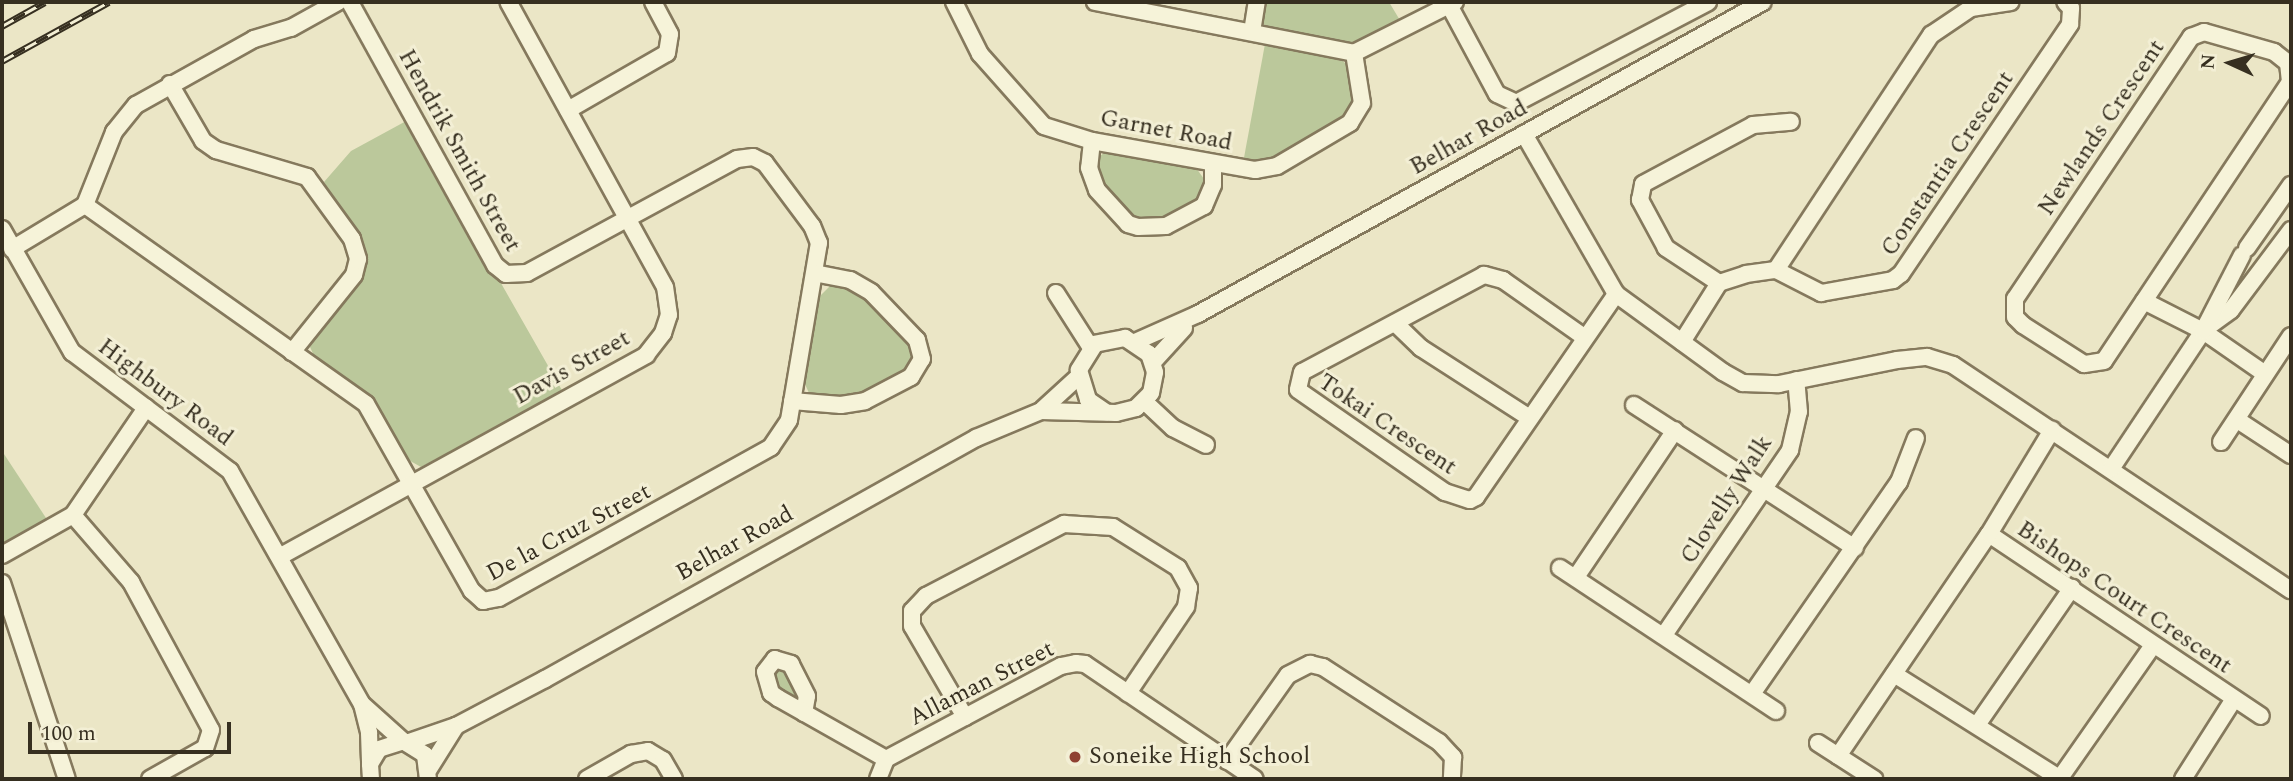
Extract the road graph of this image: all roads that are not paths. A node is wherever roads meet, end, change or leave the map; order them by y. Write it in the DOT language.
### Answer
graph roads {
  1 [pos="338,2"];
  2 [pos="350,2"];
  3 [pos="508,2"];
  4 [pos="653,2"];
  5 [pos="954,2"];
  6 [pos="1095,2"];
  7 [pos="1257,2"];
  8 [pos="1708,2"];
  9 [pos="1763,2"];
  10 [pos="2011,2"];
  11 [pos="2066,2"];
  12 [pos="1452,3"];
  13 [pos="1252,32"];
  14 [pos="1354,52"];
  15 [pos="170,84"];
  16 [pos="568,110"];
  17 [pos="1791,122"];
  18 [pos="1524,134"];
  19 [pos="1092,141"];
  20 [pos="1213,164"];
  21 [pos="2291,185"];
  22 [pos="85,205"];
  23 [pos="628,218"];
  24 [pos="2,229"];
  25 [pos="2291,230"];
  26 [pos="12,248"];
  27 [pos="1776,270"];
  28 [pos="815,273"];
  29 [pos="1719,283"];
  30 [pos="1056,293"];
  31 [pos="1616,294"];
  32 [pos="2144,301"];
  33 [pos="1198,314"];
  34 [pos="1395,323"];
  35 [pos="2203,331"];
  36 [pos="2291,336"];
  37 [pos="1584,337"];
  38 [pos="1135,342"];
  39 [pos="1682,342"];
  40 [pos="1091,348"];
  41 [pos="292,352"];
  42 [pos="1153,362"];
  43 [pos="2265,374"];
  44 [pos="1079,376"];
  45 [pos="1796,380"];
  46 [pos="792,401"];
  47 [pos="1144,401"];
  48 [pos="1634,405"];
  49 [pos="146,408"];
  50 [pos="1041,411"];
  51 [pos="1106,412"];
  52 [pos="1528,417"];
  53 [pos="2239,421"];
  54 [pos="1675,430"];
  55 [pos="2052,430"];
  56 [pos="1916,438"];
  57 [pos="2221,442"];
  58 [pos="1206,445"];
  59 [pos="2291,455"];
  60 [pos="2111,470"];
  61 [pos="412,483"];
  62 [pos="1764,489"];
  63 [pos="73,516"];
  64 [pos="1989,534"];
  65 [pos="1855,548"];
  66 [pos="2,555"];
  67 [pos="281,556"];
  68 [pos="1560,568"];
  69 [pos="1576,577"];
  70 [pos="2,583"];
  71 [pos="2072,588"];
  72 [pos="2291,590"];
  73 [pos="1664,635"];
  74 [pos="2153,645"];
  75 [pos="1894,674"];
  76 [pos="1128,693"];
  77 [pos="1752,694"];
  78 [pos="2234,699"];
  79 [pos="362,704"];
  80 [pos="1776,711"];
  81 [pos="804,713"];
  82 [pos="2261,716"];
  83 [pos="965,717"];
  84 [pos="1977,725"];
  85 [pos="456,726"];
  86 [pos="406,741"];
  87 [pos="1818,743"];
  88 [pos="1838,756"];
  89 [pos="886,759"];
  90 [pos="1227,761"];
  91 [pos="367,774"];
  92 [pos="428,774"];
  93 [pos="67,779"];
  94 [pos="150,779"];
  95 [pos="587,779"];
  96 [pos="674,779"];
  97 [pos="878,779"];
  98 [pos="1255,779"];
  99 [pos="1452,779"];
  100 [pos="1874,779"];
  101 [pos="2060,779"];
  102 [pos="2183,779"];
  1 -- 15 [label="street"];
  2 -- 23 [label="street, Hendrik Smith Street"];
  3 -- 16 [label="street, Davis Street"];
  4 -- 16 [label="street"];
  5 -- 19 [label="street, Garnet Road"];
  6 -- 13 [label="street"];
  7 -- 13 [label="street"];
  8 -- 12 [label="street"];
  9 -- 18 [label="street, Belhar Road"];
  10 -- 27 [label="street"];
  11 -- 27 [label="street, Constantia Crescent"];
  12 -- 14 [label="street"];
  13 -- 14 [label="street"];
  14 -- 20 [label="street, Garnet Road"];
  15 -- 22 [label="street"];
  15 -- 41 [label="street"];
  16 -- 23 [label="street, Davis Street"];
  17 -- 29 [label="street"];
  18 -- 31 [label="street"];
  18 -- 33 [label="street, Belhar Road"];
  19 -- 20 [label="street, Garnet Road"];
  19 -- 20 [label="street"];
  21 -- 35 [label="street"];
  22 -- 26 [label="street"];
  22 -- 41 [label="street, De la Cruz Street"];
  23 -- 28 [label="street, De la Cruz Street"];
  23 -- 61 [label="street, Davis Street"];
  24 -- 26 [label="street, Highbury Road"];
  25 -- 35 [label="street"];
  26 -- 49 [label="street, Highbury Road"];
  27 -- 29 [label="street"];
  28 -- 46 [label="street, De la Cruz Street"];
  28 -- 46 [label="street"];
  29 -- 39 [label="street"];
  30 -- 40 [label="street"];
  31 -- 37 [label="street, Tokai Crescent"];
  31 -- 39 [label="street"];
  32 -- 32 [label="street, Newlands Crescent"];
  32 -- 35 [label="street"];
  33 -- 38 [label="street, Belhar Road"];
  33 -- 42 [label="street, Belhar Road"];
  34 -- 37 [label="street, Tokai Crescent"];
  34 -- 52 [label="street"];
  34 -- 52 [label="street, Tokai Crescent"];
  35 -- 43 [label="street"];
  35 -- 60 [label="street"];
  36 -- 43 [label="street"];
  37 -- 52 [label="street, Tokai Crescent"];
  38 -- 40 [label="street"];
  38 -- 42 [label="street"];
  39 -- 45 [label="street"];
  40 -- 44 [label="street"];
  41 -- 61 [label="street, De la Cruz Street"];
  42 -- 47 [label="street"];
  43 -- 53 [label="street"];
  44 -- 50 [label="street, Belhar Road"];
  44 -- 51 [label="street"];
  45 -- 55 [label="street"];
  45 -- 62 [label="street, Clovelly Walk"];
  46 -- 61 [label="street, De la Cruz Street"];
  47 -- 51 [label="street"];
  47 -- 58 [label="street"];
  48 -- 54 [label="street"];
  49 -- 63 [label="street"];
  49 -- 67 [label="street, Highbury Road"];
  50 -- 51 [label="street, Belhar Road"];
  50 -- 85 [label="street, Belhar Road"];
  53 -- 57 [label="street"];
  53 -- 59 [label="street"];
  54 -- 62 [label="street"];
  54 -- 69 [label="street"];
  55 -- 60 [label="street"];
  55 -- 64 [label="street, Bishops Court Crescent"];
  56 -- 65 [label="street"];
  60 -- 72 [label="street"];
  61 -- 67 [label="street, Davis Street"];
  62 -- 65 [label="street"];
  62 -- 73 [label="street, Clovelly Walk"];
  63 -- 66 [label="street"];
  63 -- 94 [label="street"];
  64 -- 71 [label="street, Bishops Court Crescent"];
  64 -- 75 [label="street, Bishops Court Crescent"];
  65 -- 77 [label="street"];
  67 -- 79 [label="street, Highbury Road"];
  68 -- 69 [label="street"];
  69 -- 73 [label="street"];
  70 -- 93 [label="street"];
  71 -- 74 [label="street, Bishops Court Crescent"];
  71 -- 84 [label="street"];
  73 -- 77 [label="street"];
  74 -- 78 [label="street, Bishops Court Crescent"];
  74 -- 101 [label="street"];
  75 -- 84 [label="street"];
  75 -- 88 [label="street, Bishops Court Crescent"];
  76 -- 83 [label="street, Allaman Street"];
  76 -- 83 [label="street"];
  76 -- 90 [label="street, Allaman Street"];
  77 -- 80 [label="street"];
  78 -- 82 [label="street, Bishops Court Crescent"];
  78 -- 102 [label="street, Bishops Court Crescent"];
  79 -- 86 [label="street, Highbury Road"];
  79 -- 91 [label="street, Highbury Road"];
  81 -- 89 [label="street"];
  83 -- 89 [label="street, Allaman Street"];
  84 -- 101 [label="street"];
  85 -- 86 [label="street, Belhar Road"];
  85 -- 92 [label="street, Belhar Road"];
  86 -- 91 [label="street, Belhar Road"];
  86 -- 92 [label="street, Highbury Road"];
  87 -- 88 [label="street"];
  88 -- 100 [label="street"];
  89 -- 97 [label="street"];
  90 -- 98 [label="street, Allaman Street"];
  90 -- 99 [label="street"];
  95 -- 96 [label="street"];
}
